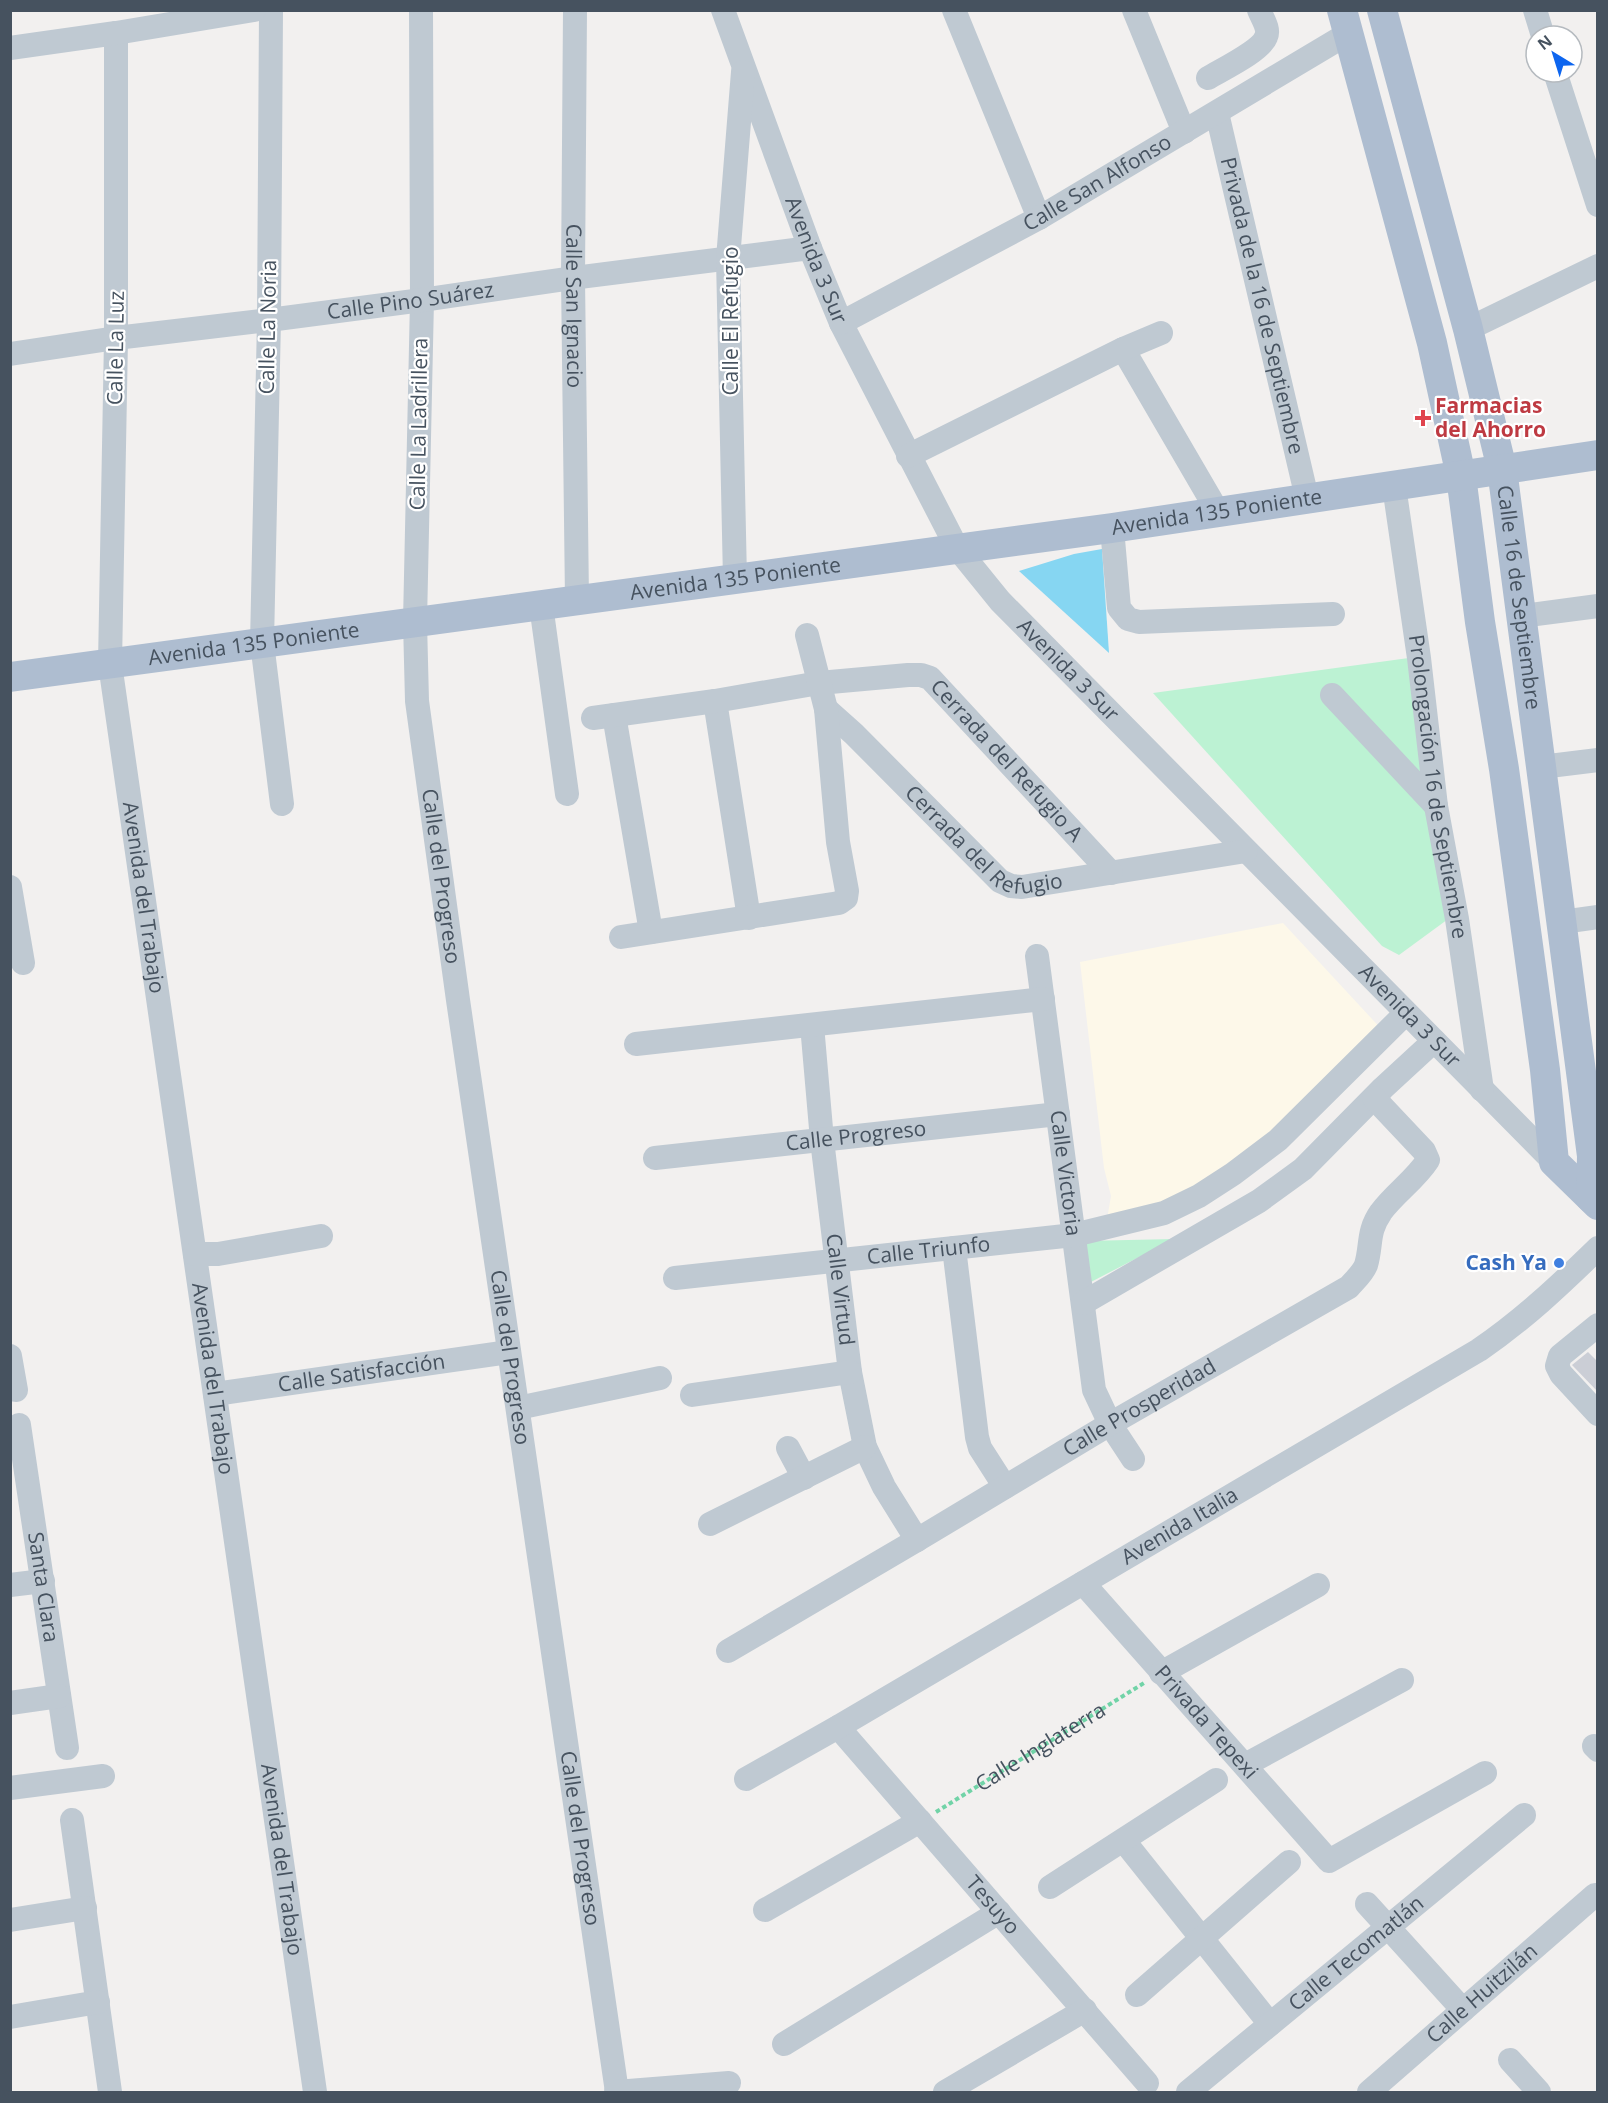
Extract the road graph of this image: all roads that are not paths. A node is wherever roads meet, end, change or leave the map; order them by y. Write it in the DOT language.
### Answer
graph roads {
  1 [pos="254,10"];
  2 [pos="272,10"];
  3 [pos="421,10"];
  4 [pos="575,10"];
  5 [pos="723,10"];
  6 [pos="954,10"];
  7 [pos="1134,10"];
  8 [pos="1259,10"];
  9 [pos="1384,12"];
  10 [pos="193,15"];
  11 [pos="1345,22"];
  12 [pos="116,33"];
  13 [pos="10,48"];
  14 [pos="744,65"];
  15 [pos="1208,78"];
  16 [pos="1559,84"];
  17 [pos="1217,113"];
  18 [pos="1184,132"];
  19 [pos="1598,205"];
  20 [pos="1039,218"];
  21 [pos="810,248"];
  22 [pos="728,259"];
  23 [pos="1598,266"];
  24 [pos="573,278"];
  25 [pos="422,300"];
  26 [pos="269,320"];
  27 [pos="841,323"];
  28 [pos="1468,329"];
  29 [pos="1161,333"];
  30 [pos="116,338"];
  31 [pos="1124,349"];
  32 [pos="10,354"];
  33 [pos="1598,455"];
  34 [pos="908,456"];
  35 [pos="1502,469"];
  36 [pos="1461,476"];
  37 [pos="1394,486"];
  38 [pos="1307,498"];
  39 [pos="1218,512"];
  40 [pos="1112,528"];
  41 [pos="957,548"];
  42 [pos="735,579"];
  43 [pos="577,600"];
  44 [pos="541,605"];
  45 [pos="1598,606"];
  46 [pos="1333,614"];
  47 [pos="1522,616"];
  48 [pos="415,622"];
  49 [pos="807,635"];
  50 [pos="262,643"];
  51 [pos="110,664"];
  52 [pos="10,677"];
  53 [pos="819,683"];
  54 [pos="1332,695"];
  55 [pos="715,701"];
  56 [pos="826,709"];
  57 [pos="1598,760"];
  58 [pos="1541,768"];
  59 [pos="567,794"];
  60 [pos="282,804"];
  61 [pos="1436,806"];
  62 [pos="1246,851"];
  63 [pos="1111,873"];
  64 [pos="10,887"];
  65 [pos="1598,917"];
  66 [pos="749,918"];
  67 [pos="1562,922"];
  68 [pos="651,932"];
  69 [pos="621,936"];
  70 [pos="1037,956"];
  71 [pos="23,963"];
  72 [pos="1043,999"];
  73 [pos="1406,1013"];
  74 [pos="812,1025"];
  75 [pos="1434,1041"];
  76 [pos="636,1044"];
  77 [pos="1589,1070"];
  78 [pos="1482,1090"];
  79 [pos="1374,1098"];
  80 [pos="1058,1114"];
  81 [pos="822,1140"];
  82 [pos="655,1158"];
  83 [pos="1554,1162"];
  84 [pos="1594,1202"];
  85 [pos="1164,1213"];
  86 [pos="1074,1235"];
  87 [pos="321,1236"];
  88 [pos="1184,1246"];
  89 [pos="954,1248"];
  90 [pos="1598,1248"];
  91 [pos="195,1254"];
  92 [pos="836,1261"];
  93 [pos="675,1278"];
  94 [pos="1083,1303"];
  95 [pos="1598,1325"];
  96 [pos="509,1352"];
  97 [pos="11,1357"];
  98 [pos="850,1372"];
  99 [pos="660,1377"];
  100 [pos="16,1390"];
  101 [pos="215,1394"];
  102 [pos="692,1395"];
  103 [pos="518,1408"];
  104 [pos="1598,1414"];
  105 [pos="1110,1424"];
  106 [pos="19,1425"];
  107 [pos="866,1447"];
  108 [pos="788,1448"];
  109 [pos="1133,1459"];
  110 [pos="17,1464"];
  111 [pos="804,1478"];
  112 [pos="1005,1487"];
  113 [pos="710,1524"];
  114 [pos="916,1540"];
  115 [pos="43,1581"];
  116 [pos="1083,1583"];
  117 [pos="10,1585"];
  118 [pos="1318,1585"];
  119 [pos="728,1651"];
  120 [pos="1161,1673"];
  121 [pos="1402,1680"];
  122 [pos="59,1696"];
  123 [pos="10,1703"];
  124 [pos="838,1727"];
  125 [pos="66,1748"];
  126 [pos="1245,1765"];
  127 [pos="1485,1773"];
  128 [pos="103,1776"];
  129 [pos="746,1779"];
  130 [pos="1216,1780"];
  131 [pos="10,1788"];
  132 [pos="1524,1815"];
  133 [pos="72,1820"];
  134 [pos="920,1821"];
  135 [pos="1124,1841"];
  136 [pos="1289,1862"];
  137 [pos="1050,1887"];
  138 [pos="1595,1895"];
  139 [pos="1367,1904"];
  140 [pos="85,1908"];
  141 [pos="765,1910"];
  142 [pos="999,1912"];
  143 [pos="10,1920"];
  144 [pos="1388,1927"];
  145 [pos="1203,1940"];
  146 [pos="1137,1995"];
  147 [pos="98,2002"];
  148 [pos="1085,2010"];
  149 [pos="1463,2010"];
  150 [pos="10,2017"];
  151 [pos="1270,2024"];
  152 [pos="784,2044"];
  153 [pos="1510,2060"];
  154 [pos="729,2083"];
  155 [pos="1147,2083"];
  156 [pos="110,2092"];
  157 [pos="315,2092"];
  158 [pos="616,2092"];
  159 [pos="945,2092"];
  160 [pos="1188,2092"];
  161 [pos="1369,2092"];
  162 [pos="1539,2092"];
  1 -- 10 [label="street"];
  2 -- 26 [label="street, Calle La Noria"];
  3 -- 25 [label="street, Calle La Ladrillera"];
  4 -- 24 [label="street, Calle San Ignacio"];
  5 -- 14 [label="street, Avenida 3 Sur"];
  6 -- 20 [label="street"];
  7 -- 18 [label="street"];
  8 -- 15 [label="street"];
  9 -- 28 [label="main road, Calle 16 de Septiembre"];
  10 -- 12 [label="street"];
  11 -- 17 [label="street, Calle San Alfonso"];
  11 -- 36 [label="main road, Calle 16 de Septiembre"];
  12 -- 13 [label="street"];
  12 -- 30 [label="street, Calle La Luz"];
  14 -- 21 [label="street, Avenida 3 Sur"];
  14 -- 22 [label="street, Calle El Refugio"];
  16 -- 19 [label="street"];
  17 -- 18 [label="street, Calle San Alfonso"];
  17 -- 38 [label="street, Privada de la 16 de Septiembre"];
  18 -- 20 [label="street, Calle San Alfonso"];
  20 -- 27 [label="street, Calle San Alfonso"];
  21 -- 22 [label="street, Calle Pino Suárez"];
  21 -- 27 [label="street, Avenida 3 Sur"];
  22 -- 24 [label="street, Calle Pino Suárez"];
  22 -- 42 [label="street, Calle El Refugio"];
  23 -- 28 [label="street"];
  24 -- 25 [label="street, Calle Pino Suárez"];
  24 -- 43 [label="street, Calle San Ignacio"];
  25 -- 26 [label="street, Calle Pino Suárez"];
  25 -- 48 [label="street, Calle La Ladrillera"];
  26 -- 30 [label="street, Calle Pino Suárez"];
  26 -- 50 [label="street, Calle La Noria"];
  27 -- 34 [label="street, Avenida 3 Sur"];
  28 -- 35 [label="main road, Calle 16 de Septiembre"];
  29 -- 31 [label="street"];
  30 -- 32 [label="street, Calle Pino Suárez"];
  30 -- 51 [label="street, Calle La Luz"];
  31 -- 34 [label="street"];
  31 -- 39 [label="street"];
  33 -- 35 [label="main road, Avenida 135 Poniente"];
  34 -- 41 [label="street, Avenida 3 Sur"];
  35 -- 36 [label="main road, Avenida 135 Poniente"];
  35 -- 47 [label="main road, Calle 16 de Septiembre"];
  36 -- 37 [label="main road, Avenida 135 Poniente"];
  36 -- 83 [label="main road, Calle 16 de Septiembre"];
  37 -- 38 [label="main road, Avenida 135 Poniente"];
  37 -- 61 [label="street, Prolongación 16 de Septiembre"];
  38 -- 39 [label="main road, Avenida 135 Poniente"];
  39 -- 40 [label="main road, Avenida 135 Poniente"];
  40 -- 41 [label="main road, Avenida 135 Poniente"];
  40 -- 46 [label="street"];
  41 -- 42 [label="main road, Avenida 135 Poniente"];
  41 -- 62 [label="street, Avenida 3 Sur"];
  42 -- 43 [label="main road, Avenida 135 Poniente"];
  43 -- 44 [label="main road, Avenida 135 Poniente"];
  44 -- 48 [label="main road, Avenida 135 Poniente"];
  44 -- 59 [label="street"];
  45 -- 47 [label="street"];
  47 -- 58 [label="main road, Calle 16 de Septiembre"];
  48 -- 50 [label="main road, Avenida 135 Poniente"];
  48 -- 96 [label="street, Calle del Progreso"];
  49 -- 53 [label="street"];
  50 -- 51 [label="main road, Avenida 135 Poniente"];
  50 -- 60 [label="street, Calle La Noria"];
  51 -- 52 [label="main road, Avenida 135 Poniente"];
  51 -- 91 [label="street, Avenida del Trabajo"];
  53 -- 55 [label="street, Cerrada del Refugio A"];
  53 -- 56 [label="street"];
  53 -- 63 [label="street, Cerrada del Refugio A"];
  54 -- 61 [label="street"];
  55 -- 66 [label="street"];
  55 -- 68 [label="street, Cerrada del Refugio A"];
  56 -- 63 [label="street, Cerrada del Refugio"];
  56 -- 66 [label="street"];
  57 -- 58 [label="street"];
  58 -- 67 [label="main road, Calle 16 de Septiembre"];
  61 -- 78 [label="street, Prolongación 16 de Septiembre"];
  62 -- 63 [label="street, Cerrada del Refugio"];
  62 -- 73 [label="street, Avenida 3 Sur"];
  64 -- 71 [label="street"];
  65 -- 67 [label="street"];
  66 -- 68 [label="street"];
  67 -- 77 [label="main road, Calle 16 de Septiembre"];
  68 -- 69 [label="street"];
  70 -- 72 [label="street, Calle Victoria"];
  72 -- 74 [label="street"];
  72 -- 80 [label="street, Calle Victoria"];
  73 -- 75 [label="street, Avenida 3 Sur"];
  73 -- 85 [label="street, Calle Triunfo"];
  74 -- 76 [label="street"];
  74 -- 81 [label="street, Calle Virtud"];
  75 -- 78 [label="street, Avenida 3 Sur"];
  75 -- 79 [label="street"];
  77 -- 84 [label="main road, Calle 16 de Septiembre"];
  78 -- 83 [label="street, Avenida 3 Sur"];
  79 -- 88 [label="street"];
  79 -- 105 [label="street, Calle Prosperidad"];
  80 -- 81 [label="street, Calle Progreso"];
  80 -- 86 [label="street, Calle Victoria"];
  81 -- 82 [label="street, Calle Progreso"];
  81 -- 92 [label="street, Calle Virtud"];
  83 -- 84 [label="main road, Avenida 3 Sur"];
  85 -- 86 [label="street, Calle Triunfo"];
  85 -- 88 [label="street"];
  86 -- 89 [label="street, Calle Triunfo"];
  86 -- 94 [label="street, Calle Victoria"];
  87 -- 91 [label="street"];
  88 -- 94 [label="street"];
  89 -- 92 [label="street, Calle Triunfo"];
  89 -- 112 [label="street"];
  90 -- 116 [label="street, Avenida Italia"];
  91 -- 101 [label="street, Avenida del Trabajo"];
  92 -- 93 [label="street, Calle Triunfo"];
  92 -- 98 [label="street, Calle Virtud"];
  94 -- 105 [label="street, Calle Victoria"];
  95 -- 104 [label="street"];
  96 -- 101 [label="street, Calle Satisfacción"];
  96 -- 103 [label="street, Calle del Progreso"];
  97 -- 100 [label="street"];
  98 -- 102 [label="street"];
  98 -- 107 [label="street, Calle Virtud"];
  99 -- 103 [label="street"];
  101 -- 157 [label="street, Avenida del Trabajo"];
  103 -- 158 [label="street, Calle del Progreso"];
  105 -- 109 [label="street"];
  105 -- 112 [label="street, Calle Prosperidad"];
  106 -- 110 [label="street, Santa Clara"];
  107 -- 111 [label="street"];
  107 -- 114 [label="street, Calle Virtud"];
  108 -- 111 [label="street"];
  110 -- 115 [label="street, Santa Clara"];
  111 -- 113 [label="street"];
  112 -- 114 [label="street, Calle Prosperidad"];
  114 -- 119 [label="street, Calle Prosperidad"];
  115 -- 117 [label="street"];
  115 -- 122 [label="street, Santa Clara"];
  116 -- 120 [label="street, Privada Tepexi"];
  116 -- 124 [label="street, Avenida Italia"];
  118 -- 120 [label="street"];
  120 -- 126 [label="street, Privada Tepexi"];
  121 -- 126 [label="street"];
  122 -- 123 [label="street"];
  122 -- 125 [label="street, Santa Clara"];
  124 -- 129 [label="street, Avenida Italia"];
  124 -- 134 [label="street, Tesuyo"];
  126 -- 127 [label="street, Privada Tepexi"];
  128 -- 131 [label="street"];
  130 -- 135 [label="street"];
  132 -- 144 [label="street, Calle Tecomatlán"];
  133 -- 140 [label="street"];
  134 -- 141 [label="street"];
  134 -- 142 [label="street, Tesuyo"];
  135 -- 137 [label="street"];
  135 -- 145 [label="street"];
  136 -- 145 [label="street"];
  138 -- 149 [label="street, Calle Huitzilán"];
  139 -- 144 [label="street"];
  140 -- 143 [label="street"];
  140 -- 147 [label="street"];
  142 -- 148 [label="street, Tesuyo"];
  142 -- 152 [label="street"];
  144 -- 149 [label="street"];
  144 -- 151 [label="street, Calle Tecomatlán"];
  145 -- 146 [label="street"];
  145 -- 151 [label="street"];
  147 -- 150 [label="street"];
  147 -- 156 [label="street"];
  148 -- 155 [label="street, Tesuyo"];
  148 -- 159 [label="street"];
  149 -- 161 [label="street, Calle Huitzilán"];
  151 -- 160 [label="street, Calle Tecomatlán"];
  153 -- 162 [label="street"];
  154 -- 158 [label="street"];
}
